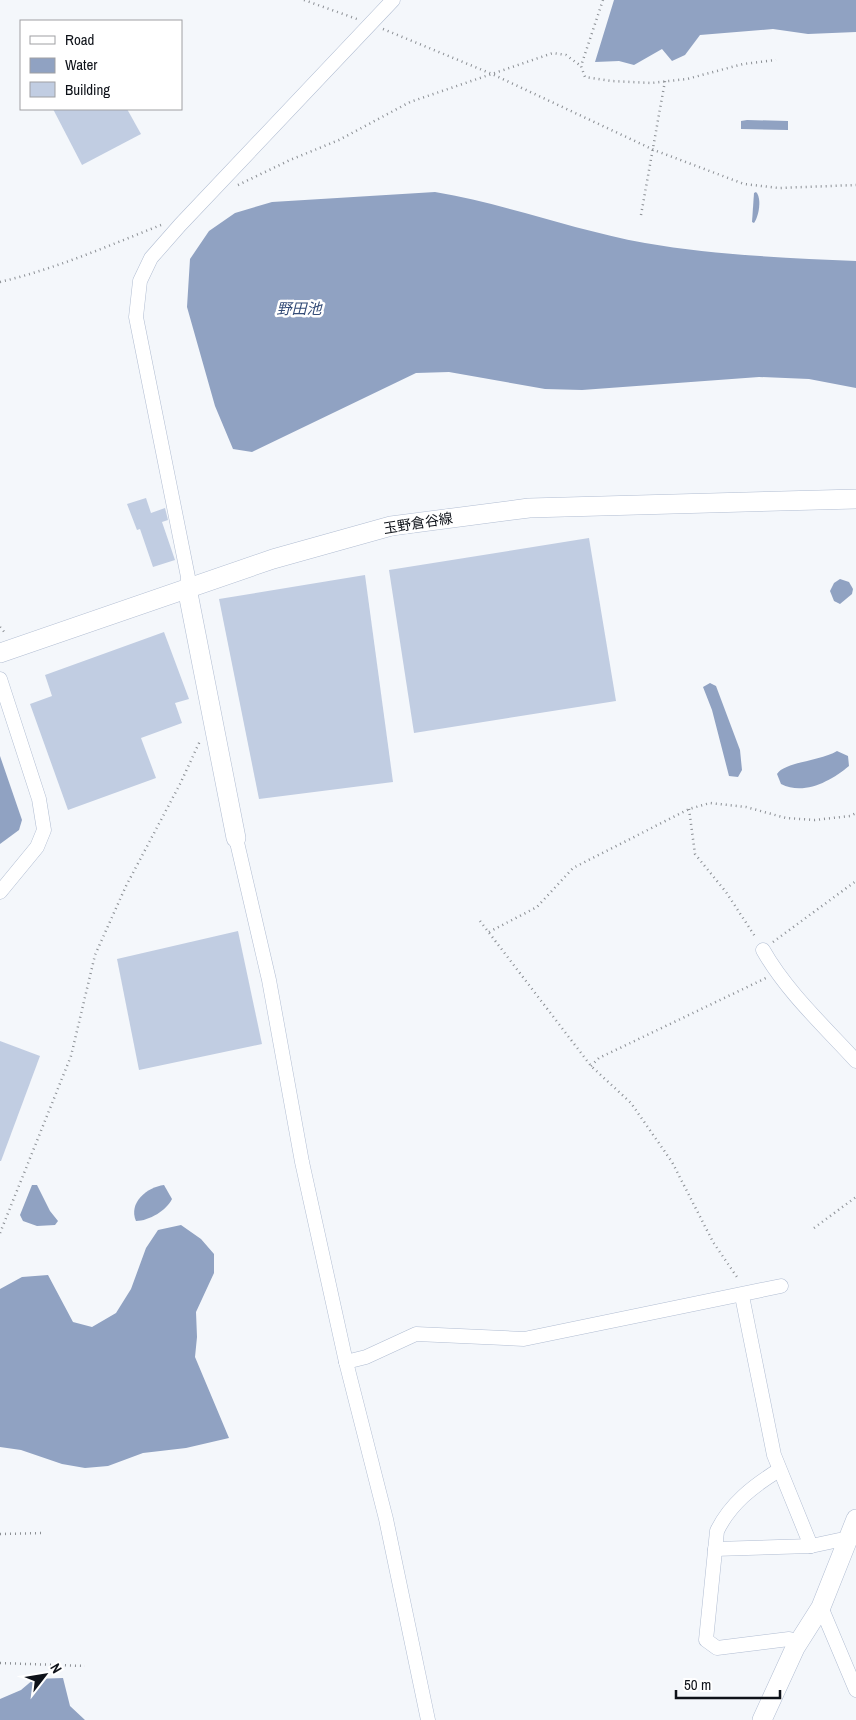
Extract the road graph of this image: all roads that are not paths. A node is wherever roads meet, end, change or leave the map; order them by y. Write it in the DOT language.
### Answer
graph roads {
  1 [pos="393,0"];
  2 [pos="856,499"];
  3 [pos="187,588"];
  4 [pos="0,653"];
  5 [pos="0,678"];
  6 [pos="236,838"];
  7 [pos="0,892"];
  8 [pos="763,950"];
  9 [pos="856,1061"];
  10 [pos="781,1286"];
  11 [pos="742,1296"];
  12 [pos="346,1362"];
  13 [pos="778,1470"];
  14 [pos="856,1519"];
  15 [pos="848,1541"];
  16 [pos="810,1546"];
  17 [pos="715,1549"];
  18 [pos="821,1607"];
  19 [pos="799,1642"];
  20 [pos="856,1690"];
  21 [pos="428,1720"];
  22 [pos="762,1720"];
  1 -- 3 [label="street"];
  2 -- 3 [label="main road, 玉野倉谷線"];
  3 -- 4 [label="main road, 玉野倉谷線"];
  3 -- 6 [label="main road"];
  5 -- 7 [label="street"];
  6 -- 12 [label="street"];
  8 -- 9 [label="street"];
  10 -- 11 [label="street"];
  11 -- 12 [label="street"];
  11 -- 13 [label="street"];
  12 -- 21 [label="street"];
  13 -- 16 [label="street"];
  13 -- 17 [label="street"];
  14 -- 15 [label="main road"];
  15 -- 16 [label="street"];
  15 -- 18 [label="main road"];
  16 -- 17 [label="street"];
  17 -- 19 [label="street"];
  18 -- 19 [label="main road"];
  18 -- 20 [label="street"];
  19 -- 22 [label="main road"];
}
